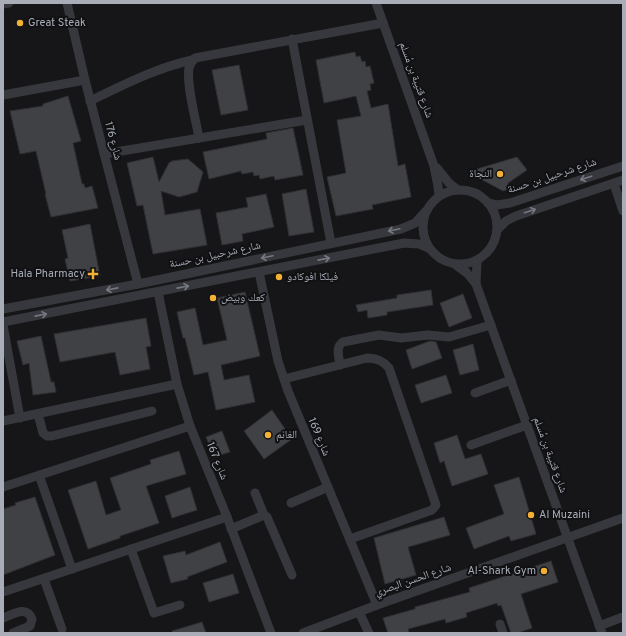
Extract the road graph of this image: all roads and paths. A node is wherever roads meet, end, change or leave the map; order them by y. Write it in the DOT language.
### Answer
graph roads {
  1 [pos="9,3"];
  2 [pos="67,3"];
  3 [pos="376,3"];
  4 [pos="3,4"];
  5 [pos="383,23"];
  6 [pos="292,39"];
  7 [pos="192,60"];
  8 [pos="85,80"];
  9 [pos="3,95"];
  10 [pos="90,101"];
  11 [pos="307,120"];
  12 [pos="199,138"];
  13 [pos="104,154"];
  14 [pos="434,166"];
  15 [pos="623,166"];
  16 [pos="623,180"];
  17 [pos="614,184"];
  18 [pos="458,190"];
  19 [pos="439,196"];
  20 [pos="488,203"];
  21 [pos="426,211"];
  22 [pos="623,211"];
  23 [pos="497,230"];
  24 [pos="331,244"];
  25 [pos="428,248"];
  26 [pos="477,260"];
  27 [pos="456,264"];
  28 [pos="259,272"];
  29 [pos="138,284"];
  30 [pos="476,284"];
  31 [pos="158,292"];
  32 [pos="3,309"];
  33 [pos="3,324"];
  34 [pos="491,325"];
  35 [pos="340,365"];
  36 [pos="284,379"];
  37 [pos="511,380"];
  38 [pos="177,384"];
  39 [pos="475,393"];
  40 [pos="152,411"];
  41 [pos="38,414"];
  42 [pos="20,418"];
  43 [pos="3,421"];
  44 [pos="527,425"];
  45 [pos="190,426"];
  46 [pos="471,445"];
  47 [pos="39,475"];
  48 [pos="3,487"];
  49 [pos="328,487"];
  50 [pos="255,494"];
  51 [pos="291,503"];
  52 [pos="264,515"];
  53 [pos="226,516"];
  54 [pos="623,518"];
  55 [pos="231,529"];
  56 [pos="568,538"];
  57 [pos="350,539"];
  58 [pos="131,549"];
  59 [pos="72,569"];
  60 [pos="292,575"];
  61 [pos="44,579"];
  62 [pos="3,592"];
  63 [pos="180,605"];
  64 [pos="377,605"];
  65 [pos="359,612"];
  66 [pos="3,618"];
  67 [pos="623,618"];
  68 [pos="500,624"];
  69 [pos="62,630"];
  70 [pos="601,630"];
  71 [pos="13,633"];
  72 [pos="271,633"];
  73 [pos="303,633"];
  74 [pos="369,633"];
  75 [pos="503,633"];
  1 -- 4 [label="street"];
  2 -- 8 [label="street, شارع 176"];
  3 -- 5 [label="street, شارع قتيبة بن مُسلم"];
  5 -- 6 [label="street"];
  5 -- 14 [label="street, شارع قتيبة بن مُسلم"];
  6 -- 7 [label="street"];
  6 -- 11 [label="street"];
  7 -- 10 [label="street"];
  7 -- 12 [label="street"];
  8 -- 9 [label="street"];
  8 -- 10 [label="street, شارع 176"];
  10 -- 13 [label="street, شارع 176"];
  11 -- 12 [label="street"];
  11 -- 24 [label="street"];
  12 -- 13 [label="street"];
  13 -- 29 [label="street, شارع 176"];
  14 -- 18 [label="street, شارع قتيبة بن مُسلم"];
  14 -- 19 [label="street, شارع قتيبة بن مُسلم"];
  15 -- 20 [label="street, شارع شرحبيل بن حسنة, one-way"];
  16 -- 17 [label="street"];
  17 -- 22 [label="street"];
  23 -- 17 [label="street, one-way"];
  18 -- 19 [label="street"];
  18 -- 20 [label="street"];
  19 -- 21 [label="street"];
  20 -- 23 [label="street"];
  21 -- 24 [label="street, شارع شرحبيل بن حسنة, one-way"];
  21 -- 25 [label="street"];
  23 -- 26 [label="street"];
  24 -- 29 [label="street, شارع شرحبيل بن حسنة, one-way"];
  25 -- 27 [label="street"];
  28 -- 25 [label="street, one-way"];
  26 -- 27 [label="street"];
  26 -- 30 [label="street, شارع قتيبة بن مُسلم"];
  27 -- 30 [label="street, شارع قتيبة بن مُسلم"];
  31 -- 28 [label="street, one-way"];
  28 -- 36 [label="street, شارع 169"];
  29 -- 32 [label="street, شارع شرحبيل بن حسنة, one-way"];
  30 -- 34 [label="street, شارع قتيبة بن مُسلم"];
  33 -- 31 [label="street, one-way"];
  31 -- 38 [label="street, شارع 167"];
  33 -- 42 [label="street"];
  34 -- 35 [label="street"];
  34 -- 37 [label="street, شارع قتيبة بن مُسلم"];
  35 -- 36 [label="street"];
  35 -- 57 [label="street"];
  36 -- 49 [label="street, شارع 169"];
  37 -- 39 [label="street"];
  37 -- 44 [label="street, شارع قتيبة بن مُسلم"];
  38 -- 41 [label="street"];
  38 -- 45 [label="street, شارع 167"];
  40 -- 41 [label="street"];
  41 -- 42 [label="street"];
  42 -- 43 [label="street"];
  44 -- 46 [label="street"];
  44 -- 56 [label="street, شارع قتيبة بن مُسلم"];
  45 -- 47 [label="street"];
  45 -- 53 [label="street, شارع 167"];
  47 -- 48 [label="street"];
  47 -- 59 [label="street"];
  49 -- 51 [label="street"];
  49 -- 57 [label="street, شارع 169"];
  50 -- 52 [label="street"];
  52 -- 55 [label="street"];
  52 -- 60 [label="street"];
  53 -- 55 [label="street, شارع 167"];
  53 -- 58 [label="street"];
  54 -- 56 [label="street, شارع الحسن البصري"];
  55 -- 72 [label="street, شارع 167"];
  56 -- 64 [label="street, شارع الحسن البصري"];
  56 -- 70 [label="street, شارع قتيبة بن مُسلم"];
  57 -- 64 [label="street, شارع 169"];
  58 -- 59 [label="street"];
  58 -- 63 [label="street"];
  59 -- 61 [label="street"];
  61 -- 62 [label="street"];
  61 -- 69 [label="street"];
  64 -- 65 [label="street, شارع الحسن البصري"];
  65 -- 73 [label="street, شارع الحسن البصري"];
  65 -- 74 [label="street"];
  66 -- 71 [label="street"];
  67 -- 70 [label="street"];
  68 -- 75 [label="street"];
}
